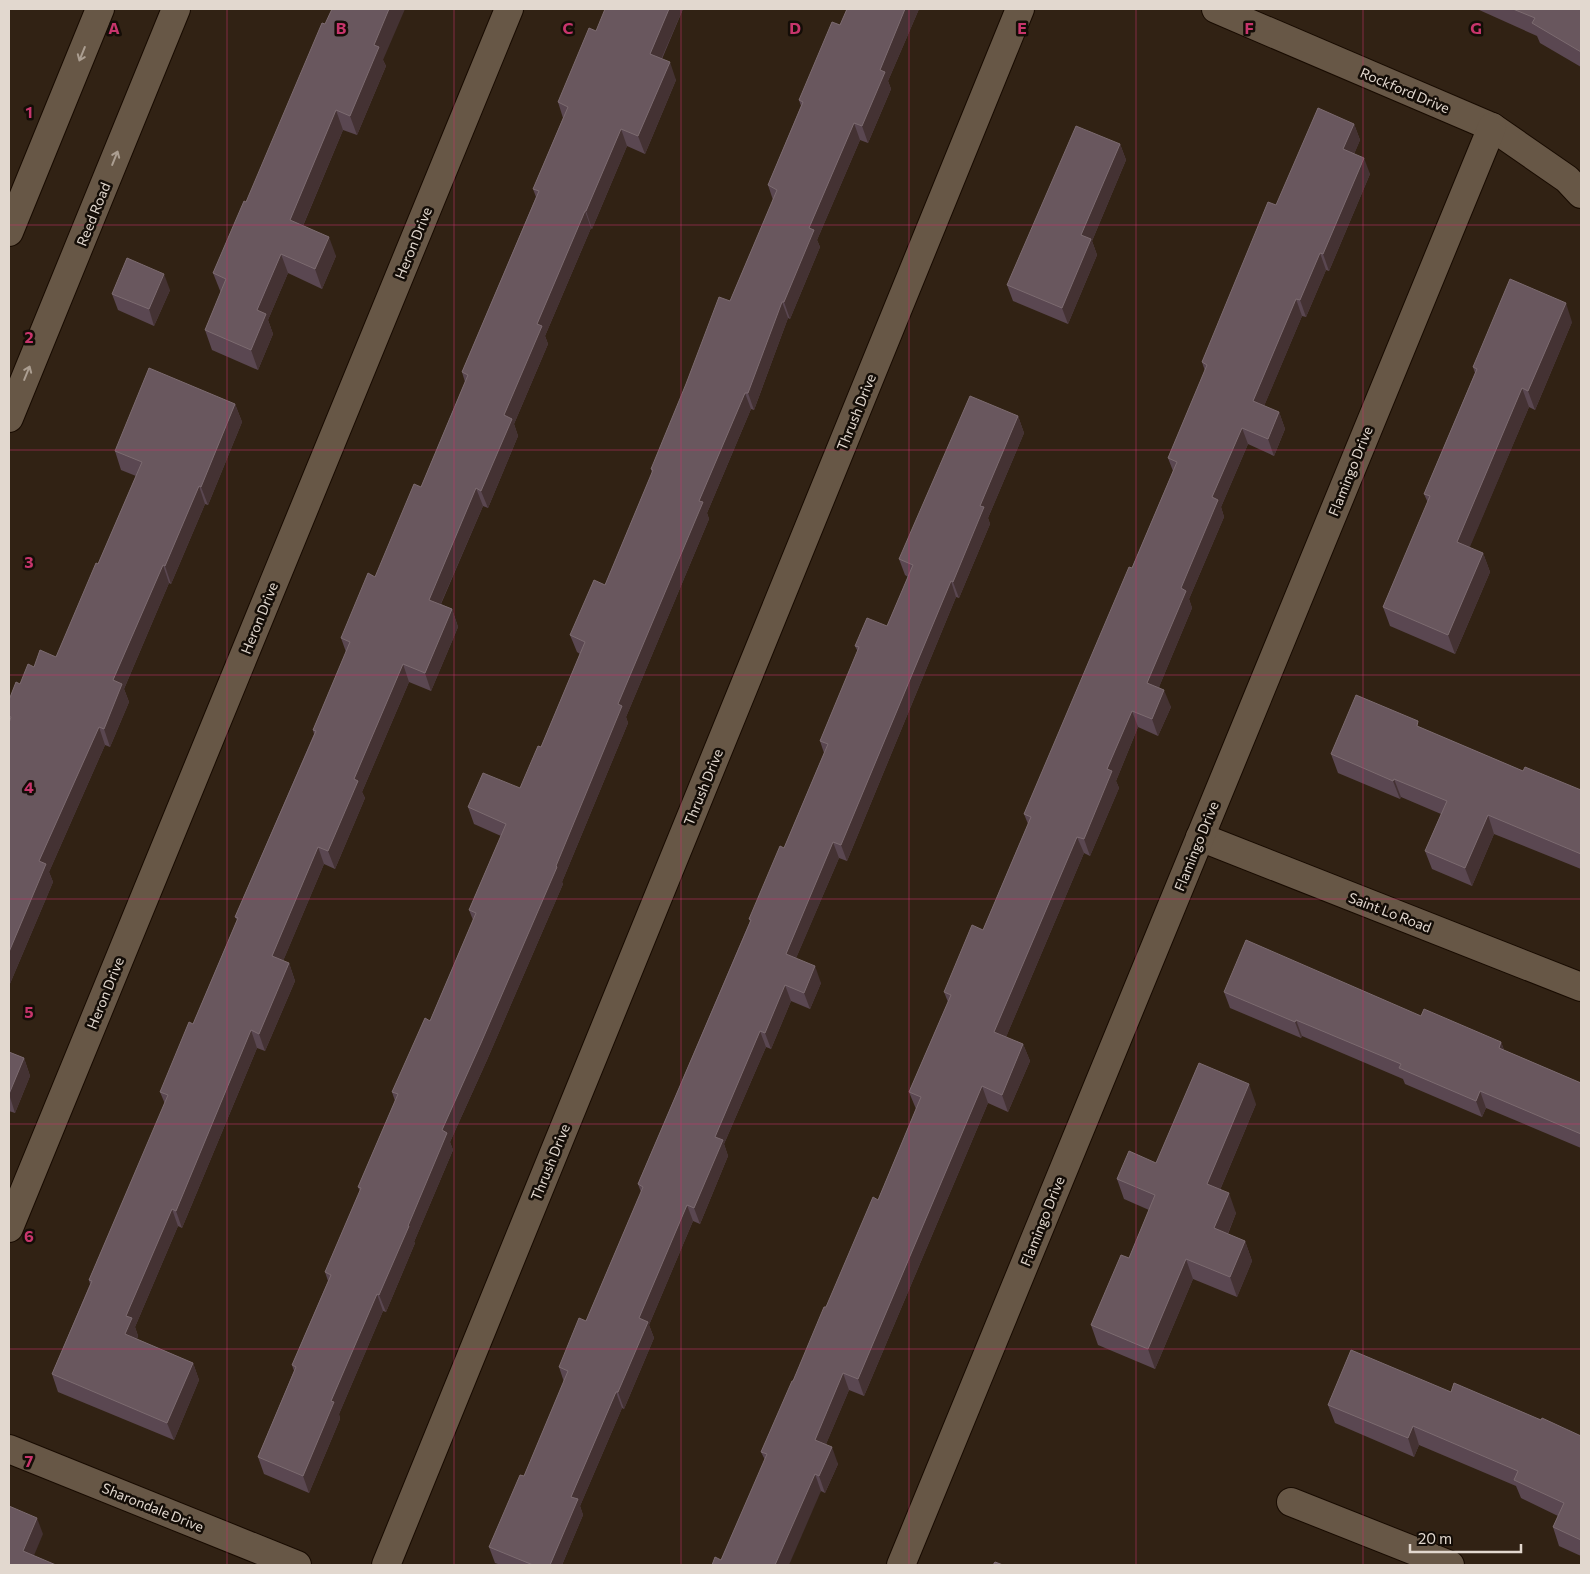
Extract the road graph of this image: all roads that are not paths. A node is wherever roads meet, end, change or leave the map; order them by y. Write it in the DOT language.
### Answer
graph roads {
  1 [pos="100,9"];
  2 [pos="176,9"];
  3 [pos="509,9"];
  4 [pos="1020,9"];
  5 [pos="1216,9"];
  6 [pos="1492,127"];
  7 [pos="1581,194"];
  8 [pos="9,232"];
  9 [pos="11,408"];
  10 [pos="1200,837"];
  11 [pos="1581,987"];
  12 [pos="9,1228"];
  13 [pos="9,1449"];
  14 [pos="1291,1502"];
  15 [pos="297,1565"];
  16 [pos="386,1565"];
  17 [pos="901,1565"];
  18 [pos="1450,1565"];
  1 -- 8 [label="street, one-way"];
  9 -- 2 [label="street, Reed Road, one-way"];
  3 -- 12 [label="street, Heron Drive"];
  4 -- 16 [label="street, Thrush Drive"];
  5 -- 6 [label="street, Rockford Drive"];
  6 -- 7 [label="street, Rockford Drive"];
  6 -- 10 [label="street, Flamingo Drive"];
  10 -- 11 [label="street, Saint Lo Road"];
  10 -- 17 [label="street, Flamingo Drive"];
  13 -- 15 [label="street, Sharondale Drive"];
  14 -- 18 [label="street"];
}
